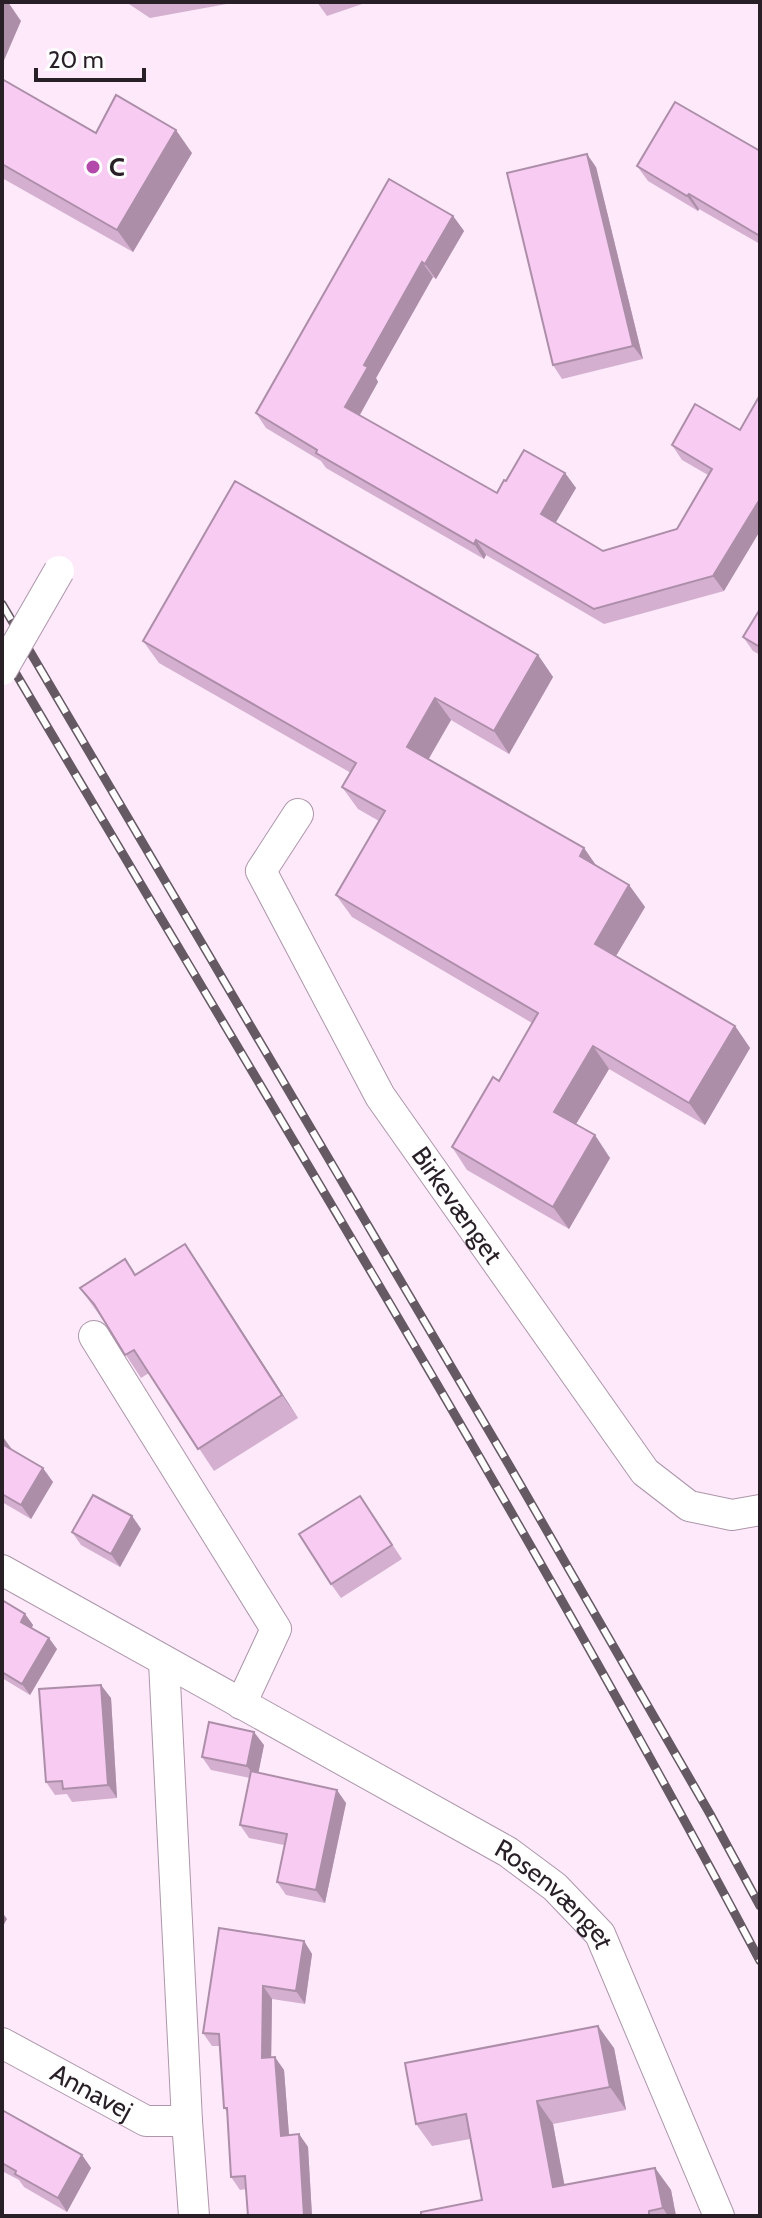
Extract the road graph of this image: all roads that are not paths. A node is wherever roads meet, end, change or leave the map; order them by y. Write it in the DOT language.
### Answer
graph roads {
  1 [pos="59,571"];
  2 [pos="2,670"];
  3 [pos="298,814"];
  4 [pos="94,1336"];
  5 [pos="760,1510"];
  6 [pos="2,1570"];
  7 [pos="164,1662"];
  8 [pos="241,1704"];
  9 [pos="2,2043"];
  10 [pos="187,2121"];
  11 [pos="194,2216"];
  12 [pos="719,2216"];
  1 -- 2 [label="street, bridge"];
  3 -- 5 [label="street, Birkevænget"];
  4 -- 8 [label="street"];
  6 -- 7 [label="street, Rosenvænget"];
  7 -- 8 [label="street, Rosenvænget"];
  7 -- 10 [label="street"];
  8 -- 12 [label="street, Rosenvænget"];
  9 -- 10 [label="street, Annavej"];
  10 -- 11 [label="street"];
}
